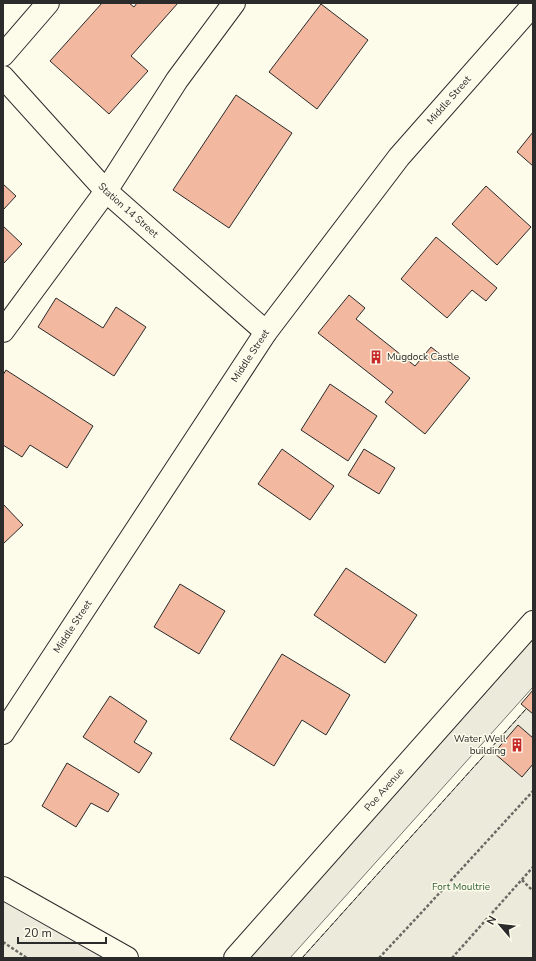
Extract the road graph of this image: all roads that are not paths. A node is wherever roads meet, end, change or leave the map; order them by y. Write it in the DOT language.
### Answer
graph roads {
  1 [pos="48,3"];
  2 [pos="234,3"];
  3 [pos="533,5"];
  4 [pos="3,55"];
  5 [pos="3,77"];
  6 [pos="106,191"];
  7 [pos="3,332"];
  8 [pos="266,332"];
  9 [pos="533,622"];
  10 [pos="3,733"];
  11 [pos="3,888"];
  12 [pos="127,958"];
  13 [pos="235,958"];
  1 -- 4 [label="street"];
  2 -- 6 [label="street"];
  3 -- 8 [label="street, Middle Street"];
  5 -- 6 [label="street, Station 14 Street"];
  6 -- 7 [label="street"];
  6 -- 8 [label="street, Station 14 Street"];
  8 -- 10 [label="street, Middle Street"];
  9 -- 13 [label="street, Poe Avenue"];
  11 -- 12 [label="street"];
}
